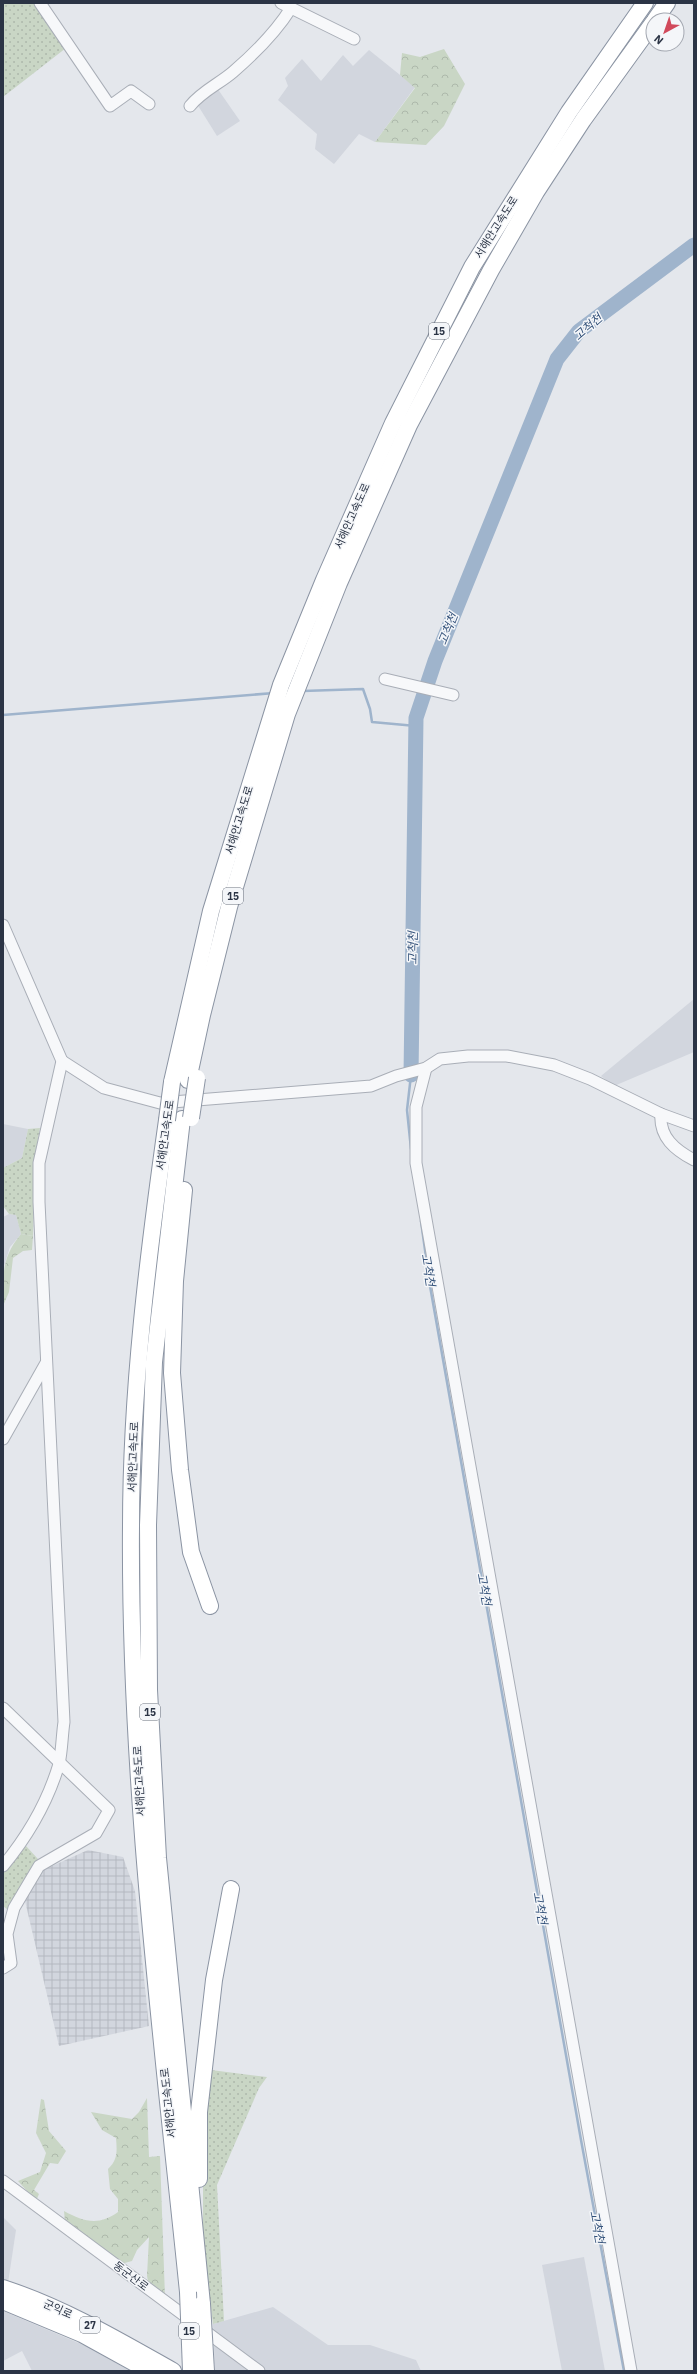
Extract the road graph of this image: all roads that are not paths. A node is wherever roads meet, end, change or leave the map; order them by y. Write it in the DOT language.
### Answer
graph roads {
  1 [pos="40,3"];
  2 [pos="645,3"];
  3 [pos="667,3"];
  4 [pos="286,6"];
  5 [pos="661,12"];
  6 [pos="645,34"];
  7 [pos="354,39"];
  8 [pos="150,104"];
  9 [pos="190,106"];
  10 [pos="384,679"];
  11 [pos="448,694"];
  12 [pos="3,925"];
  13 [pos="62,1061"];
  14 [pos="423,1069"];
  15 [pos="661,1114"];
  16 [pos="180,1119"];
  17 [pos="694,1126"];
  18 [pos="694,1160"];
  19 [pos="47,1363"];
  20 [pos="3,1439"];
  21 [pos="210,1606"];
  22 [pos="3,1708"];
  23 [pos="59,1764"];
  24 [pos="3,1866"];
  25 [pos="231,1889"];
  26 [pos="3,1968"];
  27 [pos="3,2181"];
  28 [pos="198,2263"];
  29 [pos="3,2288"];
  30 [pos="3,2301"];
  31 [pos="149,2371"];
  32 [pos="173,2371"];
  33 [pos="191,2371"];
  34 [pos="206,2371"];
  35 [pos="259,2371"];
  36 [pos="631,2371"];
  1 -- 8 [label="street"];
  2 -- 16 [label="highway, 서해안고속도로 / 15, bridge"];
  3 -- 5 [label="highway"];
  4 -- 7 [label="street"];
  4 -- 9 [label="street"];
  6 -- 16 [label="highway, 서해안고속도로 / 15, bridge"];
  10 -- 11 [label="street"];
  12 -- 13 [label="street"];
  13 -- 14 [label="street"];
  13 -- 19 [label="street"];
  14 -- 15 [label="street"];
  14 -- 36 [label="street"];
  15 -- 17 [label="street"];
  15 -- 18 [label="street"];
  16 -- 21 [label="highway"];
  16 -- 28 [label="highway, 서해안고속도로 / 15"];
  16 -- 33 [label="highway, 서해안고속도로 / 15, bridge"];
  19 -- 20 [label="street"];
  19 -- 23 [label="street"];
  22 -- 23 [label="street"];
  23 -- 24 [label="street"];
  23 -- 26 [label="street"];
  25 -- 28 [label="highway"];
  27 -- 35 [label="street, 동군산로"];
  28 -- 34 [label="highway, 서해안고속도로 / 15, bridge"];
  29 -- 32 [label="highway, 군익로 / 27"];
  30 -- 31 [label="highway, 군익로 / 27"];
}
